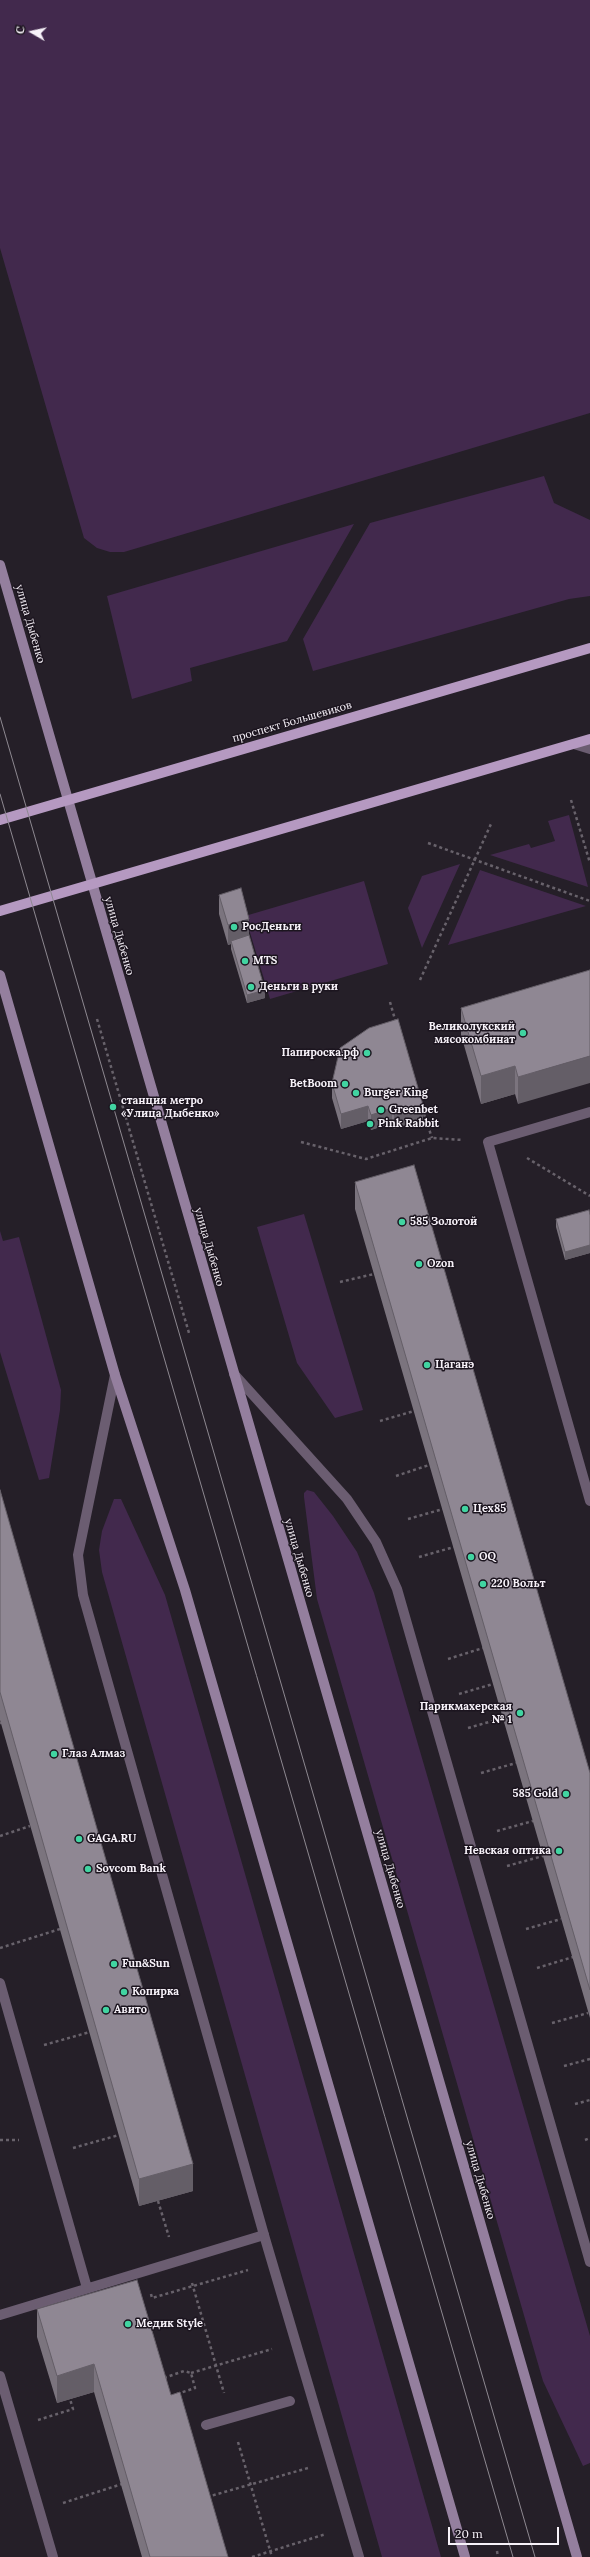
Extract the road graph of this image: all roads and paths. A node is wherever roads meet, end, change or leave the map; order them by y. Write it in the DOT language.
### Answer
graph roads {
  1 [pos="0,566"];
  2 [pos="590,648"];
  3 [pos="590,739"];
  4 [pos="574,744"];
  5 [pos="590,749"];
  6 [pos="67,800"];
  7 [pos="571,800"];
  8 [pos="0,820"];
  9 [pos="491,824"];
  10 [pos="428,843"];
  11 [pos="474,859"];
  12 [pos="590,863"];
  13 [pos="92,884"];
  14 [pos="590,901"];
  15 [pos="0,911"];
  16 [pos="0,975"];
  17 [pos="420,980"];
  18 [pos="390,1002"];
  19 [pos="97,1019"];
  20 [pos="397,1024"];
  21 [pos="420,1100"];
  22 [pos="590,1112"];
  23 [pos="432,1138"];
  24 [pos="301,1142"];
  25 [pos="488,1142"];
  26 [pos="590,1196"];
  27 [pos="374,1274"];
  28 [pos="340,1282"];
  29 [pos="189,1334"];
  30 [pos="233,1373"];
  31 [pos="115,1375"];
  32 [pos="414,1411"];
  33 [pos="380,1421"];
  34 [pos="430,1465"];
  35 [pos="396,1476"];
  36 [pos="590,1501"];
  37 [pos="443,1509"];
  38 [pos="408,1519"];
  39 [pos="454,1547"];
  40 [pos="419,1557"];
  41 [pos="483,1648"];
  42 [pos="448,1659"];
  43 [pos="493,1684"];
  44 [pos="458,1694"];
  45 [pos="503,1718"];
  46 [pos="468,1728"];
  47 [pos="516,1763"];
  48 [pos="481,1773"];
  49 [pos="533,1821"];
  50 [pos="30,1826"];
  51 [pos="497,1830"];
  52 [pos="0,1836"];
  53 [pos="543,1856"];
  54 [pos="507,1866"];
  55 [pos="561,1919"];
  56 [pos="60,1929"];
  57 [pos="526,1929"];
  58 [pos="0,1948"];
  59 [pos="573,1957"];
  60 [pos="536,1968"];
  61 [pos="0,1983"];
  62 [pos="588,2013"];
  63 [pos="552,2023"];
  64 [pos="90,2032"];
  65 [pos="20,2052"];
  66 [pos="590,2059"];
  67 [pos="564,2066"];
  68 [pos="590,2100"];
  69 [pos="575,2104"];
  70 [pos="118,2135"];
  71 [pos="590,2138"];
  72 [pos="585,2140"];
  73 [pos="49,2156"];
  74 [pos="158,2201"];
  75 [pos="163,2218"];
  76 [pos="264,2235"];
  77 [pos="590,2262"];
  78 [pos="87,2288"];
  79 [pos="152,2298"];
  80 [pos="145,2300"];
  81 [pos="0,2315"];
  82 [pos="274,2348"];
  83 [pos="192,2373"];
  84 [pos="0,2376"];
  85 [pos="158,2380"];
  86 [pos="170,2396"];
  87 [pos="70,2399"];
  88 [pos="290,2401"];
  89 [pos="206,2425"];
  90 [pos="15,2427"];
  91 [pos="310,2467"];
  92 [pos="122,2484"];
  93 [pos="202,2498"];
  94 [pos="40,2510"];
  95 [pos="329,2534"];
  96 [pos="497,2551"];
  97 [pos="53,2557"];
  98 [pos="252,2557"];
  99 [pos="359,2557"];
  100 [pos="465,2557"];
  101 [pos="498,2557"];
  102 [pos="577,2557"];
  1 -- 6 [label="main road, улица Дыбенко"];
  2 -- 6 [label="main road, проспект Большевиков"];
  3 -- 4 [label="main road"];
  4 -- 5 [label="street"];
  4 -- 13 [label="main road"];
  6 -- 8 [label="main road, проспект Большевиков"];
  6 -- 13 [label="main road, улица Дыбенко"];
  7 -- 12 [label="path"];
  9 -- 11 [label="path"];
  10 -- 11 [label="path"];
  11 -- 14 [label="path"];
  11 -- 17 [label="path"];
  13 -- 15 [label="main road"];
  13 -- 30 [label="main road, улица Дыбенко"];
  16 -- 31 [label="main road"];
  18 -- 20 [label="path"];
  19 -- 29 [label="path"];
  21 -- 23 [label="path"];
  22 -- 25 [label="street"];
  23 -- 24 [label="path"];
  23 -- 25 [label="path"];
  25 -- 26 [label="path"];
  25 -- 36 [label="street"];
  27 -- 28 [label="path"];
  30 -- 77 [label="street"];
  30 -- 102 [label="main road, улица Дыбенко"];
  31 -- 76 [label="street"];
  31 -- 100 [label="main road"];
  32 -- 33 [label="path"];
  34 -- 35 [label="path"];
  37 -- 38 [label="path"];
  39 -- 40 [label="path"];
  41 -- 42 [label="path"];
  43 -- 44 [label="path"];
  45 -- 46 [label="path"];
  47 -- 48 [label="path"];
  49 -- 51 [label="path"];
  50 -- 52 [label="path"];
  53 -- 54 [label="path"];
  55 -- 57 [label="path"];
  56 -- 58 [label="path"];
  59 -- 60 [label="path"];
  61 -- 65 [label="street"];
  62 -- 63 [label="path"];
  64 -- 65 [label="path"];
  65 -- 73 [label="street"];
  66 -- 67 [label="path"];
  68 -- 69 [label="path"];
  70 -- 73 [label="path"];
  71 -- 72 [label="path"];
  73 -- 78 [label="street"];
  74 -- 75 [label="path"];
  76 -- 78 [label="street"];
  76 -- 99 [label="street"];
  78 -- 81 [label="street"];
  79 -- 80 [label="path"];
  82 -- 83 [label="path"];
  83 -- 85 [label="path"];
  83 -- 86 [label="path"];
  84 -- 90 [label="street"];
  87 -- 90 [label="path"];
  88 -- 89 [label="street"];
  90 -- 94 [label="street"];
  91 -- 93 [label="path"];
  92 -- 94 [label="path"];
  94 -- 97 [label="street"];
  95 -- 98 [label="path"];
  96 -- 101 [label="path"];
}
